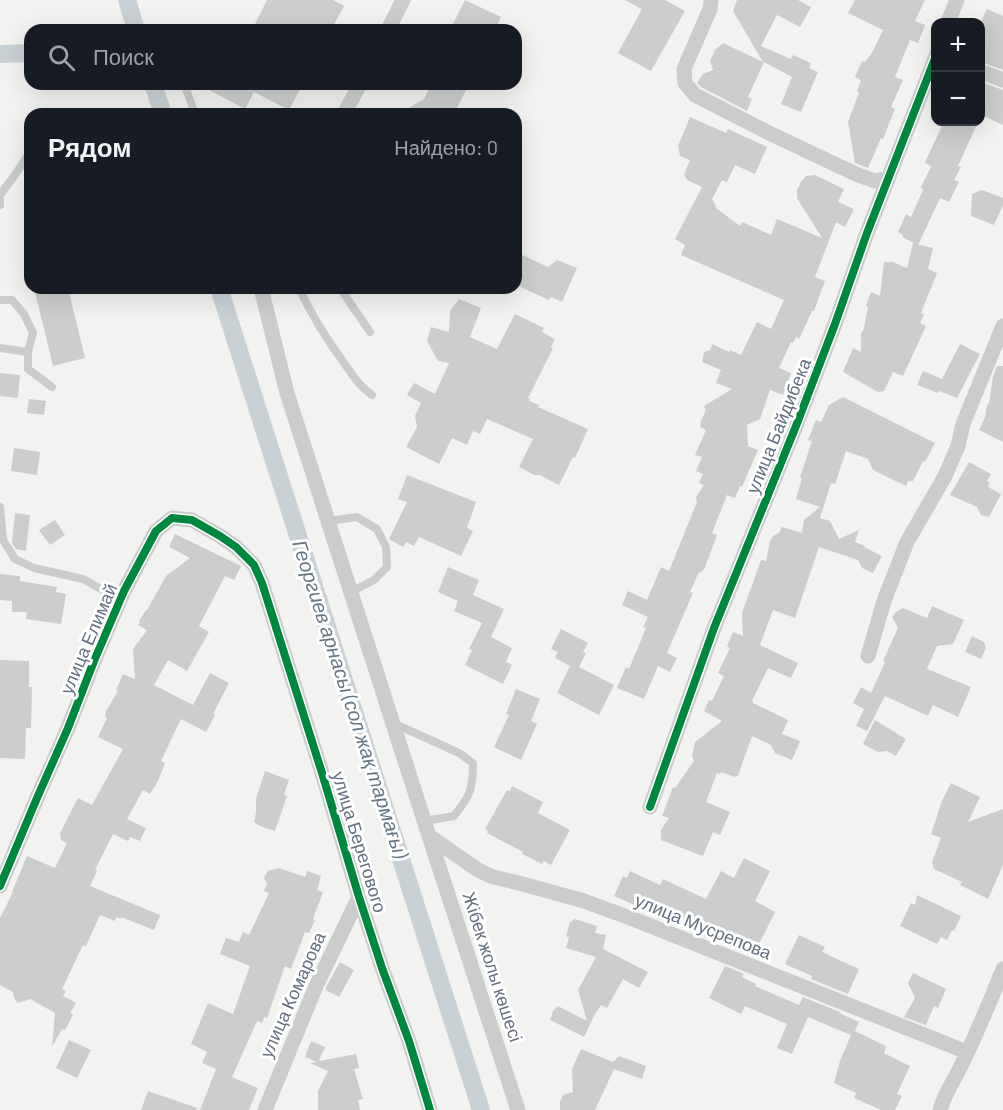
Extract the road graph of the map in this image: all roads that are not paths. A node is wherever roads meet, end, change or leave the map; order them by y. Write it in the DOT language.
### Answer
graph roads {
  1 [pos="403,0"];
  2 [pos="711,0"];
  3 [pos="957,0"];
  4 [pos="950,18"];
  5 [pos="391,24"];
  6 [pos="931,69"];
  7 [pos="983,72"];
  8 [pos="1003,80"];
  9 [pos="186,90"];
  10 [pos="357,90"];
  11 [pos="193,108"];
  12 [pos="347,108"];
  13 [pos="24,161"];
  14 [pos="888,179"];
  15 [pos="0,195"];
  16 [pos="0,200"];
  17 [pos="0,205"];
  18 [pos="262,294"];
  19 [pos="302,294"];
  20 [pos="344,294"];
  21 [pos="0,300"];
  22 [pos="1003,326"];
  23 [pos="370,332"];
  24 [pos="0,348"];
  25 [pos="28,352"];
  26 [pos="52,387"];
  27 [pos="372,395"];
  28 [pos="0,507"];
  29 [pos="328,521"];
  30 [pos="262,583"];
  31 [pos="351,592"];
  32 [pos="121,600"];
  33 [pos="868,656"];
  34 [pos="392,722"];
  35 [pos="650,807"];
  36 [pos="426,828"];
  37 [pos="0,886"];
  38 [pos="359,897"];
  39 [pos="1003,969"];
  40 [pos="967,1052"];
  41 [pos="265,1110"];
  42 [pos="430,1110"];
  43 [pos="518,1110"];
  44 [pos="940,1110"];
  1 -- 5 [label="street"];
  2 -- 14 [label="street"];
  3 -- 4 [label="street"];
  6 -- 14 [label="street, улица Байдибека"];
  7 -- 8 [label="street"];
  9 -- 11 [label="lane"];
  10 -- 12 [label="street"];
  13 -- 15 [label="lane"];
  14 -- 35 [label="street, улица Байдибека"];
  16 -- 17 [label="lane"];
  18 -- 29 [label="street, Жібек жолы көшесі"];
  19 -- 27 [label="lane"];
  20 -- 23 [label="lane"];
  21 -- 25 [label="lane"];
  22 -- 33 [label="street"];
  24 -- 25 [label="lane"];
  25 -- 26 [label="lane"];
  28 -- 32 [label="lane"];
  29 -- 31 [label="street, Жібек жолы көшесі"];
  29 -- 31 [label="lane"];
  30 -- 32 [label="street, улица Елимай"];
  30 -- 38 [label="street, улица Берегового"];
  31 -- 34 [label="street, Жібек жолы көшесі"];
  32 -- 37 [label="street, улица Елимай"];
  34 -- 36 [label="street, Жібек жолы көшесі"];
  34 -- 36 [label="lane"];
  36 -- 40 [label="street, улица Мусрепова"];
  36 -- 43 [label="street, Жібек жолы көшесі"];
  38 -- 41 [label="street, улица Комарова"];
  38 -- 42 [label="street, улица Берегового"];
  39 -- 40 [label="street"];
  40 -- 44 [label="street"];
}
